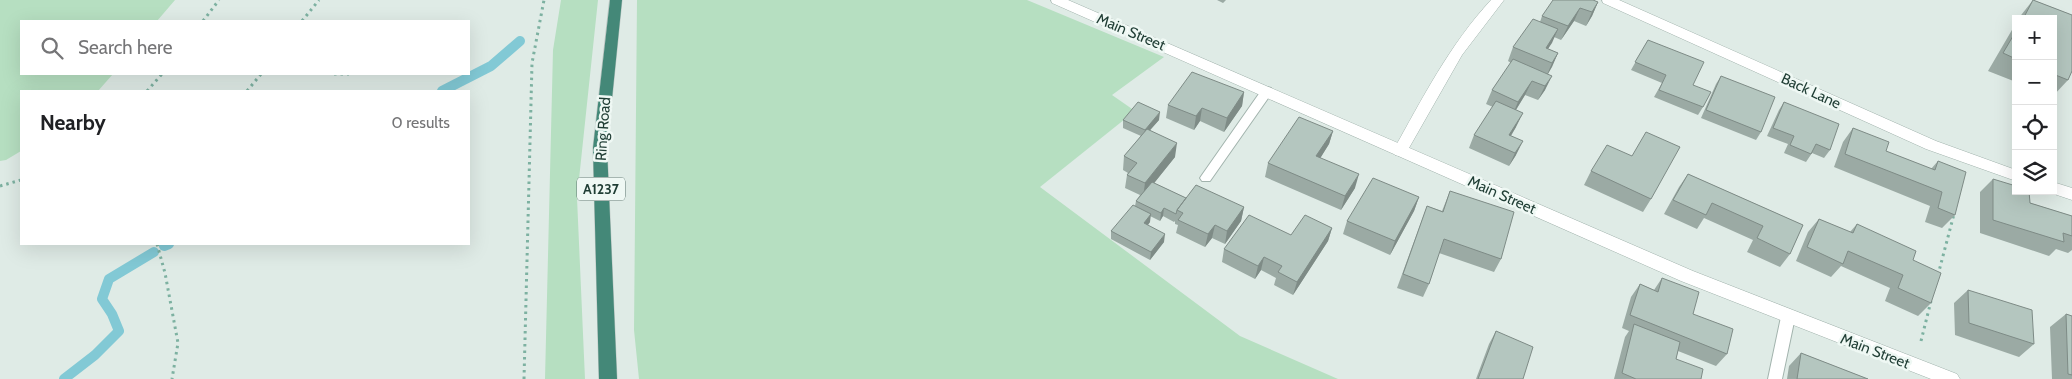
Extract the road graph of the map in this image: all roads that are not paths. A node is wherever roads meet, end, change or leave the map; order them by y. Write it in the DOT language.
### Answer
graph roads {
  1 [pos="616,0"];
  2 [pos="1057,0"];
  3 [pos="1498,0"];
  4 [pos="1608,0"];
  5 [pos="1267,91"];
  6 [pos="1400,151"];
  7 [pos="2012,175"];
  8 [pos="1206,178"];
  9 [pos="2057,189"];
  10 [pos="2072,194"];
  11 [pos="1788,317"];
  12 [pos="1935,376"];
  13 [pos="608,379"];
  14 [pos="1775,379"];
  15 [pos="1950,379"];
  1 -- 13 [label="highway, Ring Road / A1237"];
  2 -- 5 [label="street, Main Street"];
  3 -- 6 [label="street"];
  4 -- 7 [label="street, Back Lane"];
  5 -- 6 [label="street, Main Street"];
  5 -- 8 [label="lane"];
  6 -- 11 [label="street, Main Street"];
  9 -- 10 [label="street"];
  11 -- 12 [label="street, Main Street"];
  11 -- 14 [label="lane"];
  12 -- 15 [label="street, Main Street"];
}
